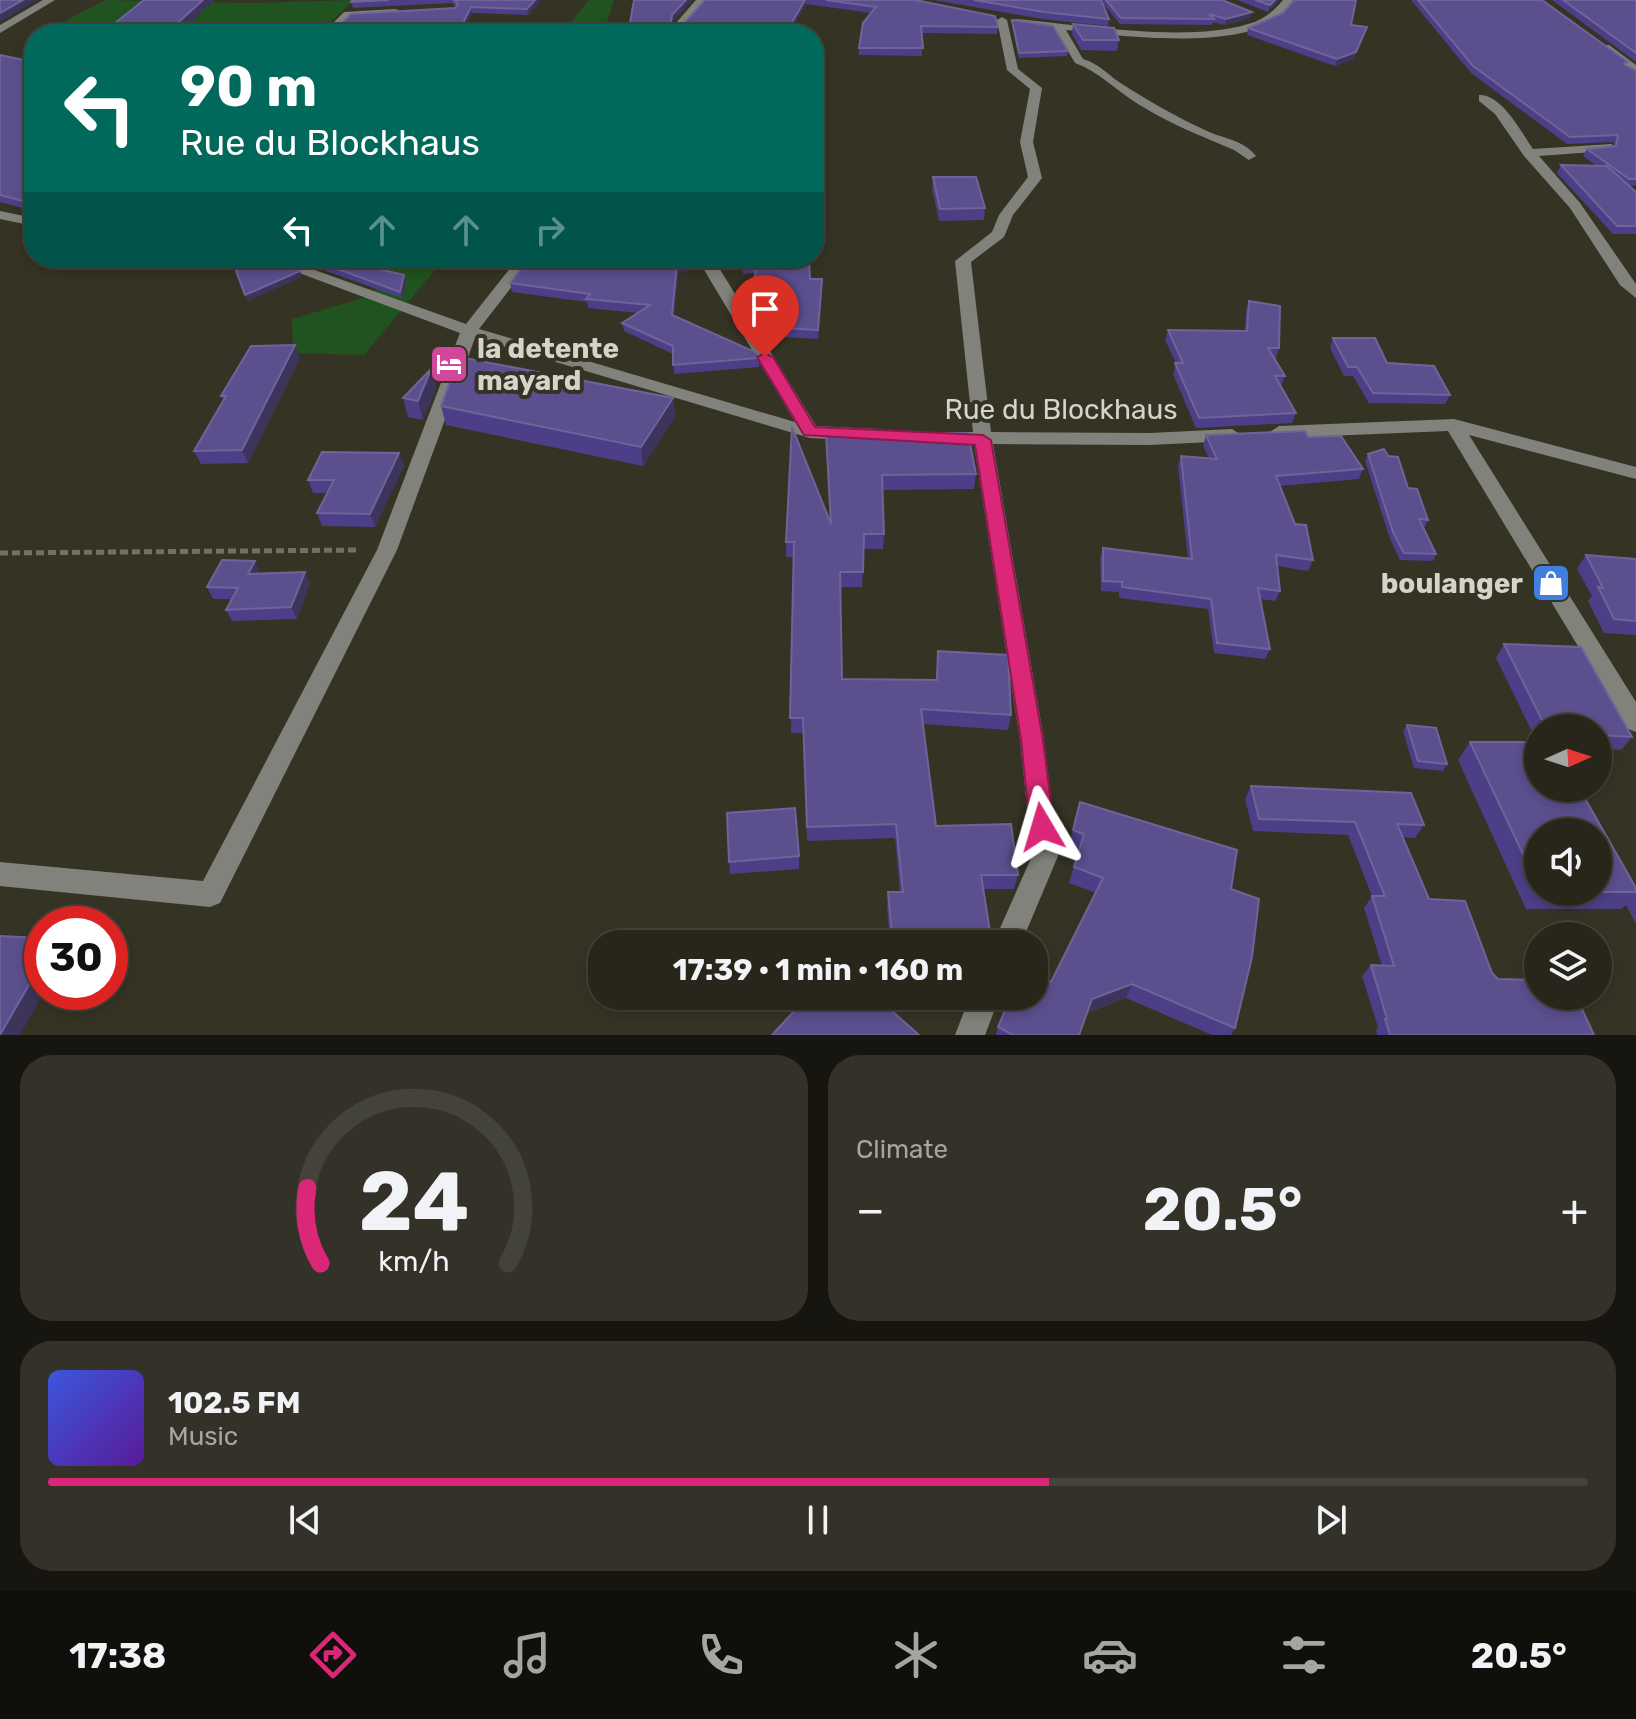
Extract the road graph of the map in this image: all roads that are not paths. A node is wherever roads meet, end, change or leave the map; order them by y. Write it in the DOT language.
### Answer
graph roads {
  1 [pos="50,0"];
  2 [pos="702,0"];
  3 [pos="1288,0"];
  4 [pos="408,11"];
  5 [pos="1258,14"];
  6 [pos="1271,19"];
  7 [pos="338,24"];
  8 [pos="681,24"];
  9 [pos="1059,26"];
  10 [pos="0,30"];
  11 [pos="1594,39"];
  12 [pos="1636,70"];
  13 [pos="1483,98"];
  14 [pos="1607,147"];
  15 [pos="1529,153"];
  16 [pos="1249,156"];
  17 [pos="0,215"];
  18 [pos="24,220"];
  19 [pos="295,268"];
  20 [pos="518,268"];
  21 [pos="711,268"];
  22 [pos="1636,293"];
  23 [pos="469,331"];
  24 [pos="1454,425"];
  25 [pos="810,432"];
  26 [pos="983,440"];
  27 [pos="1636,473"];
  28 [pos="1636,722"];
  29 [pos="0,874"];
  30 [pos="1013,930"];
  31 [pos="980,1010"];
  32 [pos="970,1035"];
  1 -- 10 [label="street"];
  2 -- 8 [label="street"];
  3 -- 6 [label="street"];
  4 -- 7 [label="street"];
  5 -- 6 [label="street"];
  6 -- 9 [label="street"];
  9 -- 16 [label="street"];
  9 -- 26 [label="street"];
  11 -- 12 [label="street"];
  13 -- 15 [label="street"];
  14 -- 15 [label="street"];
  15 -- 22 [label="street"];
  17 -- 18 [label="street"];
  19 -- 23 [label="street, Rue du Blockhaus"];
  20 -- 23 [label="street"];
  21 -- 25 [label="street"];
  23 -- 25 [label="street, Rue du Blockhaus"];
  23 -- 29 [label="street"];
  24 -- 26 [label="street, Rue du Blockhaus"];
  24 -- 27 [label="street, Rue du Blockhaus"];
  24 -- 28 [label="street"];
  25 -- 26 [label="street, Rue du Blockhaus"];
  26 -- 30 [label="street"];
  31 -- 32 [label="street"];
}
